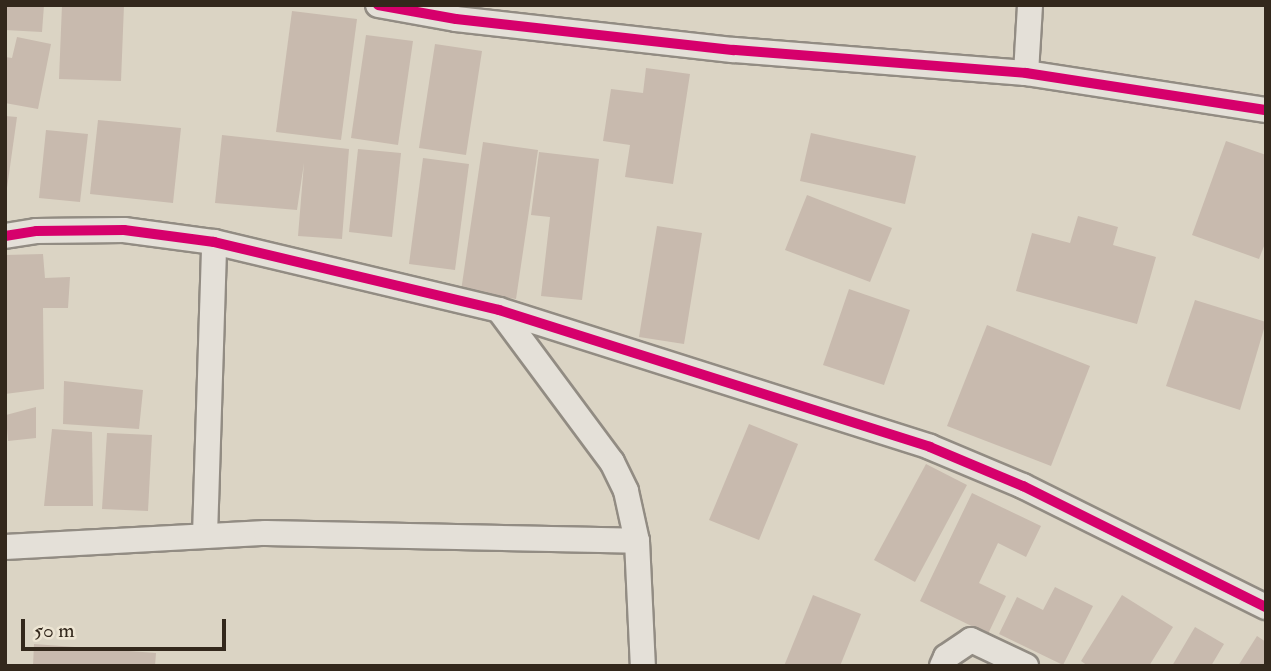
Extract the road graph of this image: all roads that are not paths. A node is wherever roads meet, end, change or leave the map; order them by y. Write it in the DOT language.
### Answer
graph roads {
  1 [pos="378,5"];
  2 [pos="1031,5"];
  3 [pos="457,12"];
  4 [pos="1026,73"];
  5 [pos="1266,110"];
  6 [pos="5,236"];
  7 [pos="214,242"];
  8 [pos="499,310"];
  9 [pos="205,536"];
  10 [pos="637,541"];
  11 [pos="5,547"];
  12 [pos="1266,607"];
  13 [pos="643,666"];
  14 [pos="942,666"];
  15 [pos="1026,666"];
  1 -- 3 [label="street"];
  2 -- 4 [label="street"];
  3 -- 4 [label="street"];
  4 -- 5 [label="street"];
  6 -- 7 [label="street"];
  7 -- 8 [label="street"];
  7 -- 9 [label="street"];
  8 -- 10 [label="street"];
  8 -- 12 [label="street"];
  9 -- 10 [label="street"];
  9 -- 11 [label="street"];
  10 -- 13 [label="street"];
  14 -- 15 [label="street"];
}
